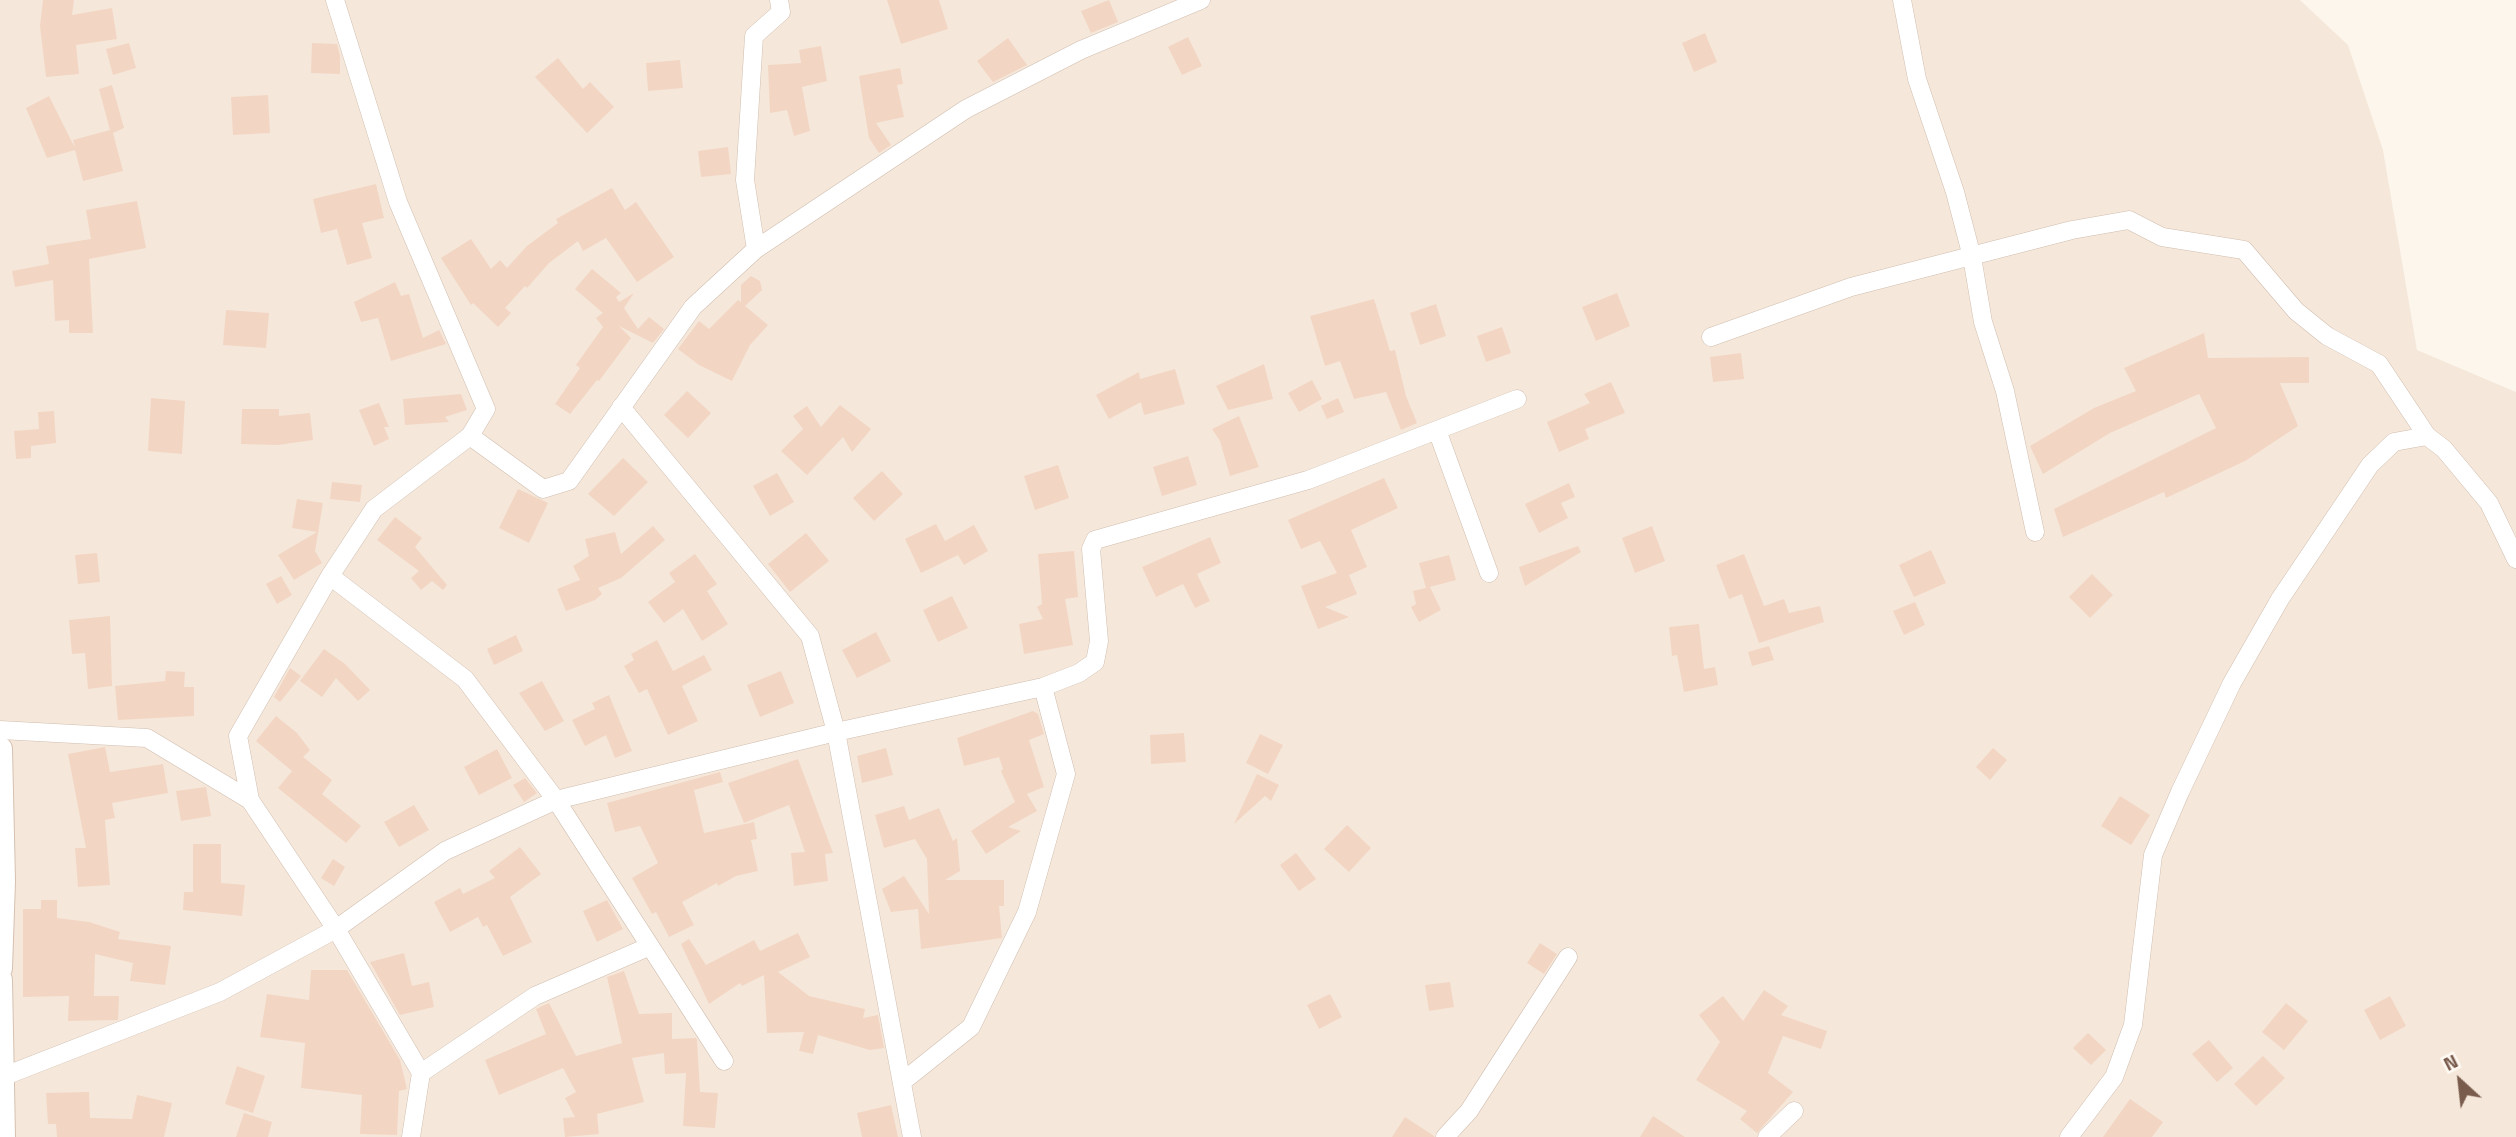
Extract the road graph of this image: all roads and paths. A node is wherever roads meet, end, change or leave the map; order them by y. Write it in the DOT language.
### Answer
graph roads {
  1 [pos="335,0"];
  2 [pos="779,0"];
  3 [pos="1201,0"];
  4 [pos="1902,0"];
  5 [pos="756,249"];
  6 [pos="1972,257"];
  7 [pos="1711,337"];
  8 [pos="1517,399"];
  9 [pos="621,407"];
  10 [pos="1437,430"];
  11 [pos="470,436"];
  12 [pos="2427,436"];
  13 [pos="2035,532"];
  14 [pos="2516,559"];
  15 [pos="1489,573"];
  16 [pos="330,576"];
  17 [pos="1043,687"];
  18 [pos="0,730"];
  19 [pos="836,732"];
  20 [pos="0,749"];
  21 [pos="250,800"];
  22 [pos="556,800"];
  23 [pos="1,881"];
  24 [pos="337,929"];
  25 [pos="648,947"];
  26 [pos="1568,957"];
  27 [pos="0,968"];
  28 [pos="0,980"];
  29 [pos="724,1061"];
  30 [pos="421,1073"];
  31 [pos="2,1077"];
  32 [pos="902,1082"];
  33 [pos="1794,1111"];
  34 [pos="4,1137"];
  35 [pos="411,1137"];
  36 [pos="912,1137"];
  37 [pos="1445,1137"];
  38 [pos="1767,1137"];
  39 [pos="2069,1137"];
  1 -- 11 [label="street"];
  2 -- 5 [label="street"];
  3 -- 5 [label="street"];
  4 -- 6 [label="street"];
  5 -- 9 [label="street"];
  6 -- 7 [label="street"];
  6 -- 12 [label="street"];
  6 -- 13 [label="street"];
  8 -- 10 [label="street"];
  9 -- 11 [label="street"];
  9 -- 19 [label="street"];
  10 -- 15 [label="street"];
  10 -- 17 [label="street"];
  11 -- 16 [label="street"];
  12 -- 14 [label="street"];
  12 -- 39 [label="street"];
  16 -- 21 [label="street"];
  16 -- 22 [label="street"];
  17 -- 19 [label="street"];
  17 -- 32 [label="street"];
  18 -- 21 [label="street"];
  19 -- 22 [label="street"];
  19 -- 32 [label="street"];
  20 -- 23 [label="street"];
  21 -- 24 [label="street"];
  22 -- 24 [label="street"];
  22 -- 25 [label="street"];
  23 -- 27 [label="street"];
  24 -- 30 [label="street"];
  24 -- 31 [label="street"];
  25 -- 29 [label="street"];
  25 -- 30 [label="street"];
  26 -- 37 [label="street"];
  28 -- 31 [label="street"];
  30 -- 35 [label="street"];
  31 -- 34 [label="street"];
  32 -- 36 [label="street"];
  33 -- 38 [label="street"];
}
